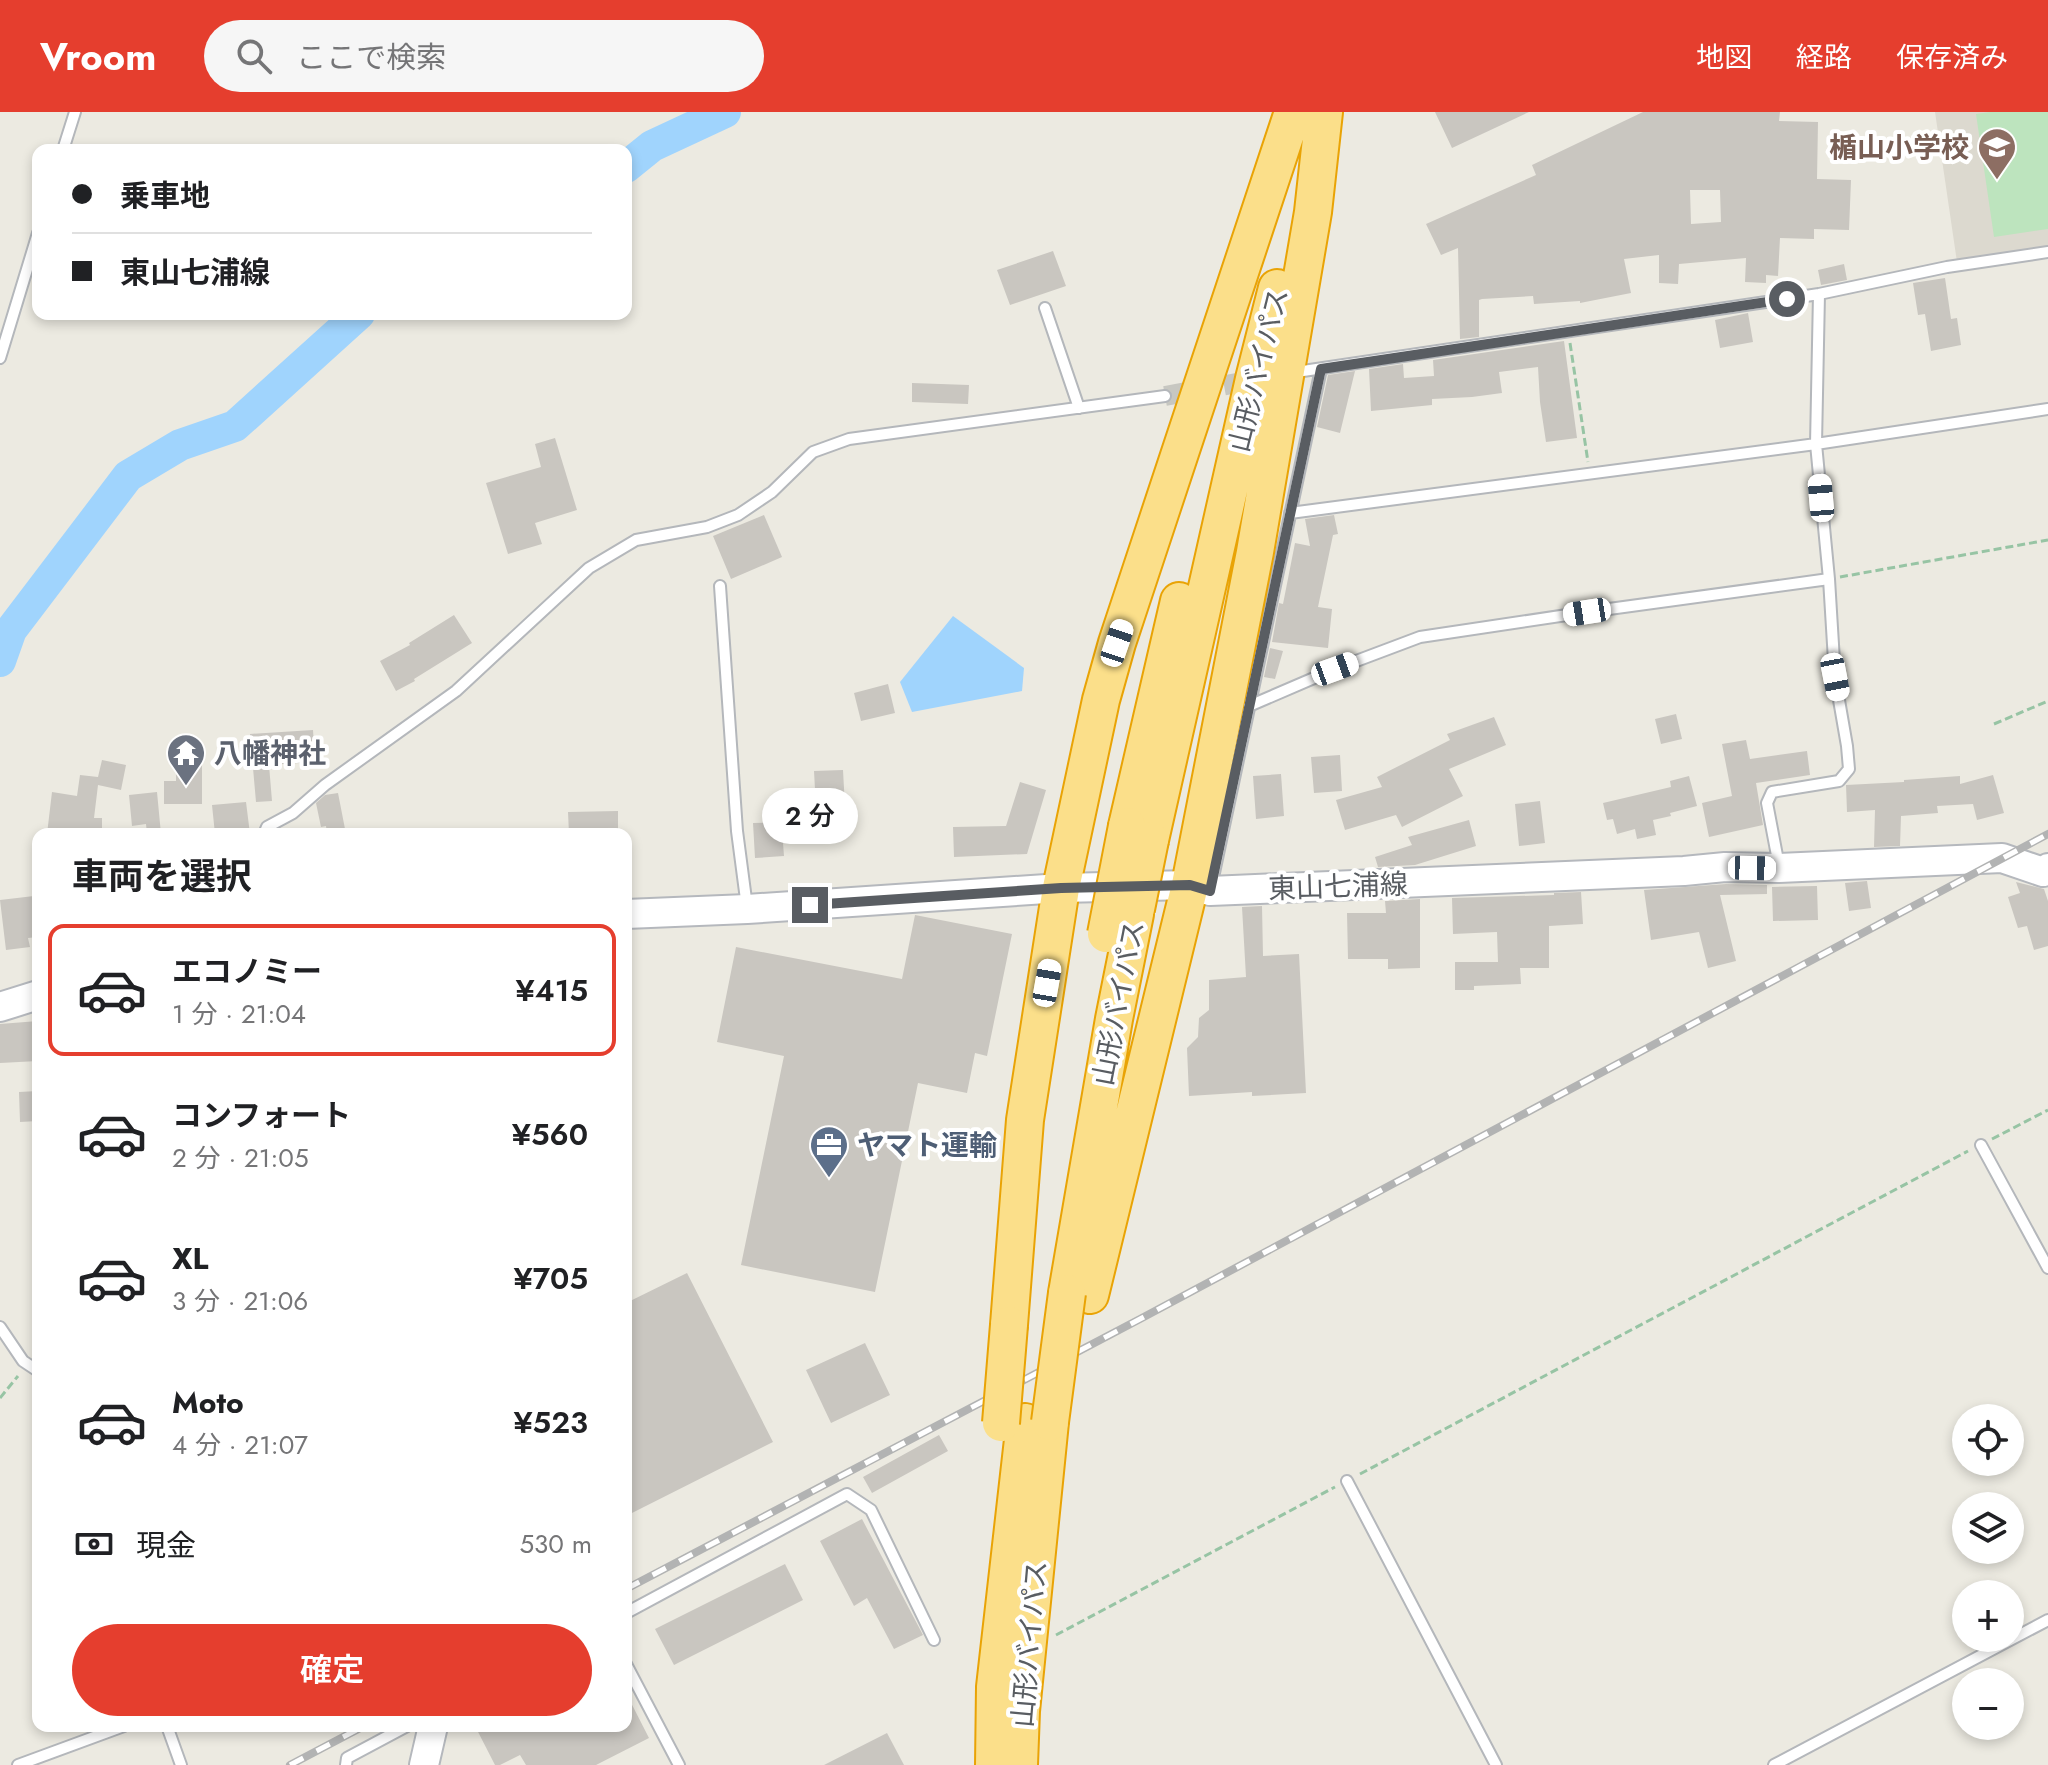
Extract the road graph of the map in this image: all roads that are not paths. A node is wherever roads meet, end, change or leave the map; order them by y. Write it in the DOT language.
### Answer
graph roads {
  1 [pos="75,112"];
  2 [pos="1294,112"];
  3 [pos="1323,112"];
  4 [pos="65,144"];
  5 [pos="2048,252"];
  6 [pos="32,253"];
  7 [pos="1819,294"];
  8 [pos="1045,308"];
  9 [pos="0,358"];
  10 [pos="1321,369"];
  11 [pos="1303,371"];
  12 [pos="1165,396"];
  13 [pos="1079,408"];
  14 [pos="2048,409"];
  15 [pos="1816,444"];
  16 [pos="1290,513"];
  17 [pos="1829,579"];
  18 [pos="720,586"];
  19 [pos="1249,706"];
  20 [pos="267,828"];
  21 [pos="1139,833"];
  22 [pos="1779,868"];
  23 [pos="2048,868"];
  24 [pos="1061,888"];
  25 [pos="1200,888"];
  26 [pos="747,909"];
  27 [pos="632,914"];
  28 [pos="32,997"];
  29 [pos="0,1007"];
  30 [pos="1981,1145"];
  31 [pos="2048,1268"];
  32 [pos="1066,1297"];
  33 [pos="0,1327"];
  34 [pos="32,1368"];
  35 [pos="1036,1421"];
  36 [pos="1347,1481"];
  37 [pos="632,1610"];
  38 [pos="2048,1620"];
  39 [pos="934,1640"];
  40 [pos="632,1675"];
  41 [pos="1021,1711"];
  42 [pos="108,1732"];
  43 [pos="169,1732"];
  44 [pos="396,1732"];
  45 [pos="432,1732"];
  46 [pos="18,1765"];
  47 [pos="181,1765"];
  48 [pos="346,1765"];
  49 [pos="424,1765"];
  50 [pos="679,1765"];
  51 [pos="994,1765"];
  52 [pos="1019,1765"];
  53 [pos="1496,1765"];
  54 [pos="1774,1765"];
  1 -- 4 [label="lane"];
  2 -- 21 [label="highway, 山形バイパス"];
  2 -- 24 [label="highway"];
  3 -- 21 [label="highway, 山形バイパス"];
  3 -- 25 [label="highway"];
  5 -- 7 [label="lane"];
  6 -- 9 [label="lane"];
  7 -- 10 [label="lane"];
  7 -- 15 [label="lane"];
  8 -- 13 [label="lane"];
  10 -- 11 [label="lane"];
  10 -- 16 [label="lane"];
  12 -- 13 [label="lane"];
  13 -- 20 [label="lane"];
  14 -- 15 [label="lane"];
  15 -- 16 [label="lane"];
  15 -- 17 [label="lane"];
  16 -- 19 [label="lane"];
  17 -- 19 [label="lane"];
  17 -- 22 [label="lane"];
  18 -- 26 [label="lane"];
  19 -- 25 [label="lane"];
  21 -- 32 [label="highway, 山形バイパス, bridge"];
  22 -- 23 [label="main road, 東山七浦線"];
  22 -- 25 [label="main road, 東山七浦線"];
  24 -- 25 [label="main road, 東山七浦線"];
  24 -- 26 [label="main road, 東山七浦線"];
  24 -- 35 [label="highway, bridge"];
  25 -- 32 [label="highway"];
  26 -- 27 [label="main road, 東山七浦線"];
  28 -- 29 [label="main road"];
  30 -- 31 [label="lane"];
  32 -- 35 [label="highway, 山形バイパス"];
  32 -- 35 [label="highway"];
  33 -- 34 [label="lane"];
  35 -- 41 [label="highway, 山形バイパス"];
  35 -- 41 [label="highway"];
  35 -- 51 [label="highway, 山形バイパス"];
  36 -- 53 [label="lane"];
  37 -- 39 [label="lane"];
  38 -- 54 [label="lane"];
  40 -- 50 [label="lane"];
  41 -- 52 [label="highway, 山形バイパス"];
  42 -- 46 [label="lane"];
  43 -- 47 [label="lane"];
  44 -- 48 [label="lane"];
  45 -- 49 [label="main road"];
}
